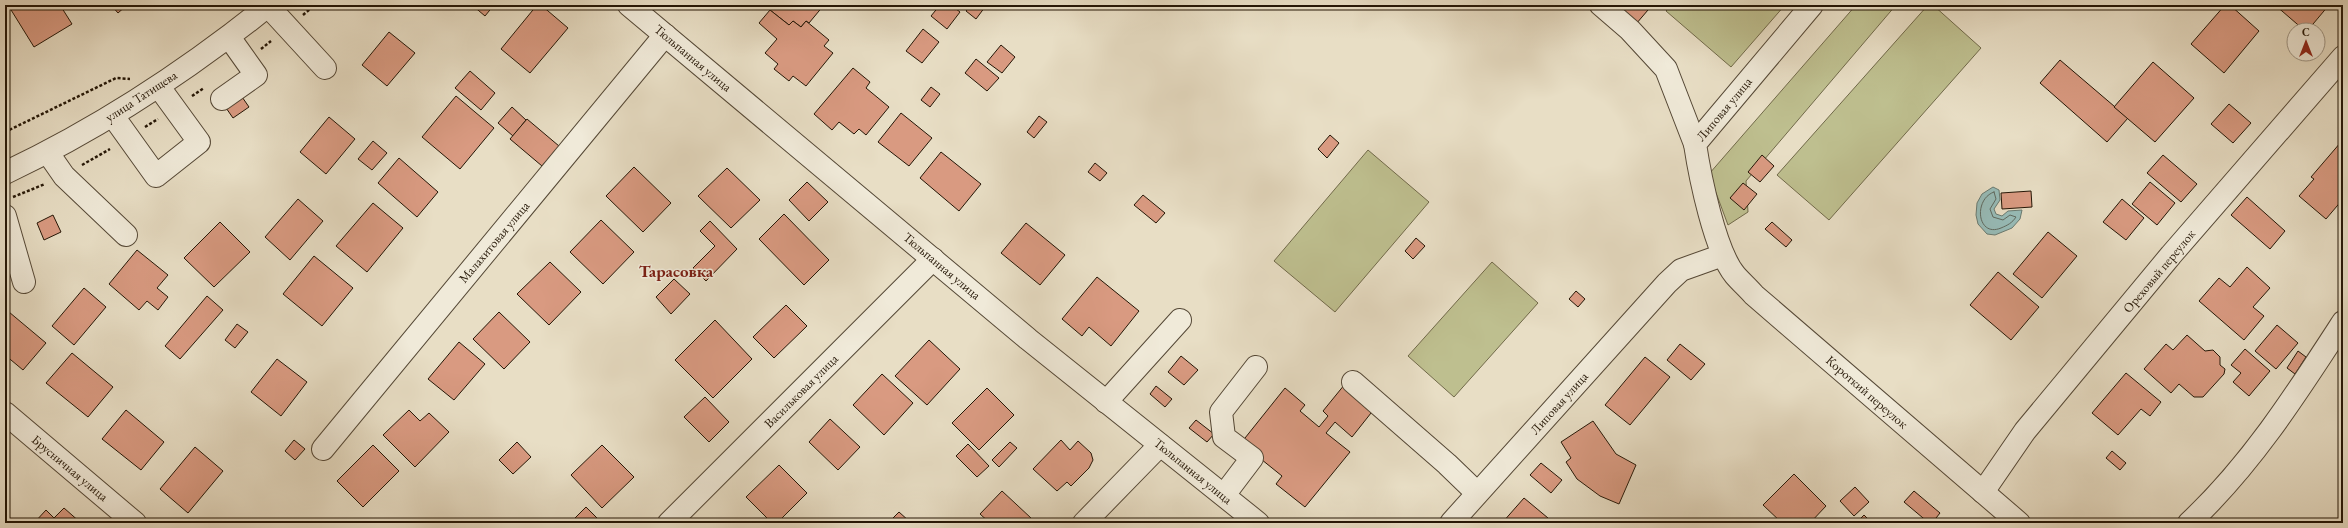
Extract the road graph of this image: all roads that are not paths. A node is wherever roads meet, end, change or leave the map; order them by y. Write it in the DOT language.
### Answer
graph roads {
  1 [pos="268,5"];
  2 [pos="629,5"];
  3 [pos="1601,5"];
  4 [pos="1812,5"];
  5 [pos="665,35"];
  6 [pos="229,37"];
  7 [pos="2343,56"];
  8 [pos="325,68"];
  9 [pos="159,87"];
  10 [pos="222,99"];
  11 [pos="113,116"];
  12 [pos="1694,144"];
  13 [pos="48,153"];
  14 [pos="5,173"];
  15 [pos="5,216"];
  16 [pos="126,235"];
  17 [pos="1723,255"];
  18 [pos="933,259"];
  19 [pos="24,282"];
  20 [pos="1180,320"];
  21 [pos="2343,322"];
  22 [pos="1256,367"];
  23 [pos="1353,382"];
  24 [pos="1106,402"];
  25 [pos="5,413"];
  26 [pos="1160,445"];
  27 [pos="323,449"];
  28 [pos="1983,492"];
  29 [pos="1477,493"];
  30 [pos="1224,495"];
  31 [pos="135,523"];
  32 [pos="669,523"];
  33 [pos="1084,523"];
  34 [pos="1258,523"];
  35 [pos="1451,523"];
  36 [pos="2019,523"];
  37 [pos="2189,523"];
  1 -- 6 [label="street, улица Татищева"];
  1 -- 8 [label="street"];
  2 -- 5 [label="street, Тюльпанная улица"];
  3 -- 12 [label="street"];
  4 -- 12 [label="street, Липовая улица"];
  5 -- 18 [label="street, Тюльпанная улица"];
  5 -- 27 [label="street, Малахитовая улица"];
  6 -- 9 [label="street, улица Татищева"];
  6 -- 10 [label="street"];
  7 -- 28 [label="street, Ореховый переулок"];
  9 -- 11 [label="street, улица Татищева"];
  9 -- 11 [label="street"];
  11 -- 13 [label="street, улица Татищева"];
  12 -- 17 [label="street, Липовая улица"];
  13 -- 14 [label="street, улица Татищева"];
  13 -- 16 [label="street"];
  15 -- 19 [label="street"];
  17 -- 28 [label="street, Короткий переулок"];
  17 -- 29 [label="street, Липовая улица"];
  18 -- 24 [label="street, Тюльпанная улица"];
  18 -- 32 [label="street, Васильковая улица"];
  20 -- 24 [label="street"];
  21 -- 37 [label="street"];
  22 -- 30 [label="street"];
  23 -- 29 [label="street"];
  24 -- 26 [label="street, Тюльпанная улица"];
  25 -- 31 [label="street, Брусничная улица"];
  26 -- 30 [label="street, Тюльпанная улица"];
  26 -- 33 [label="street"];
  28 -- 36 [label="street, Короткий переулок"];
  29 -- 35 [label="street, Липовая улица"];
  30 -- 34 [label="street, Тюльпанная улица"];
}
